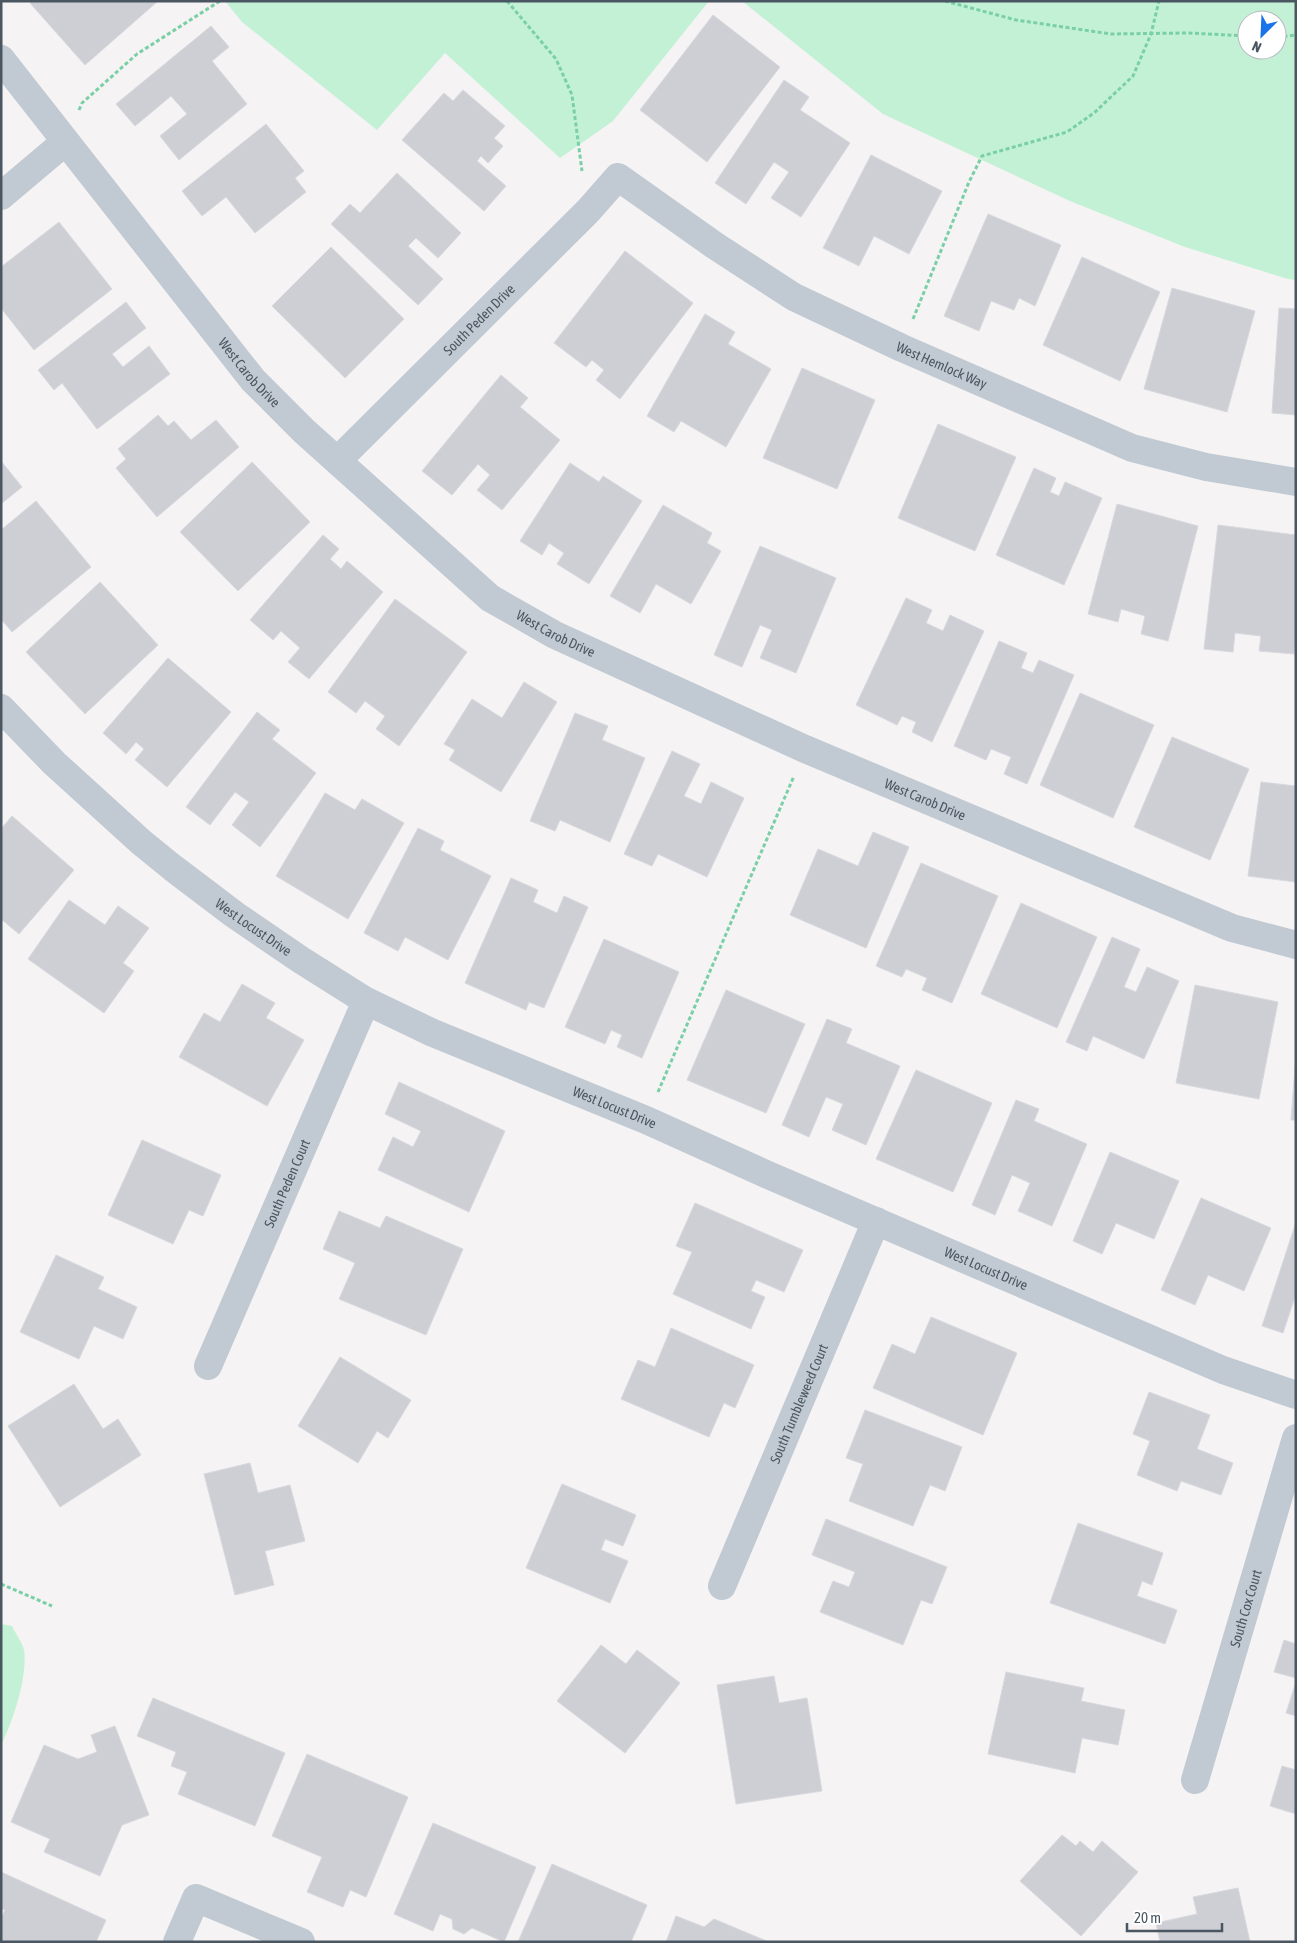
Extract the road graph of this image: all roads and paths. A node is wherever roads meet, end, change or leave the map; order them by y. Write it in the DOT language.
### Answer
graph roads {
  1 [pos="220,1"];
  2 [pos="507,1"];
  3 [pos="946,1"];
  4 [pos="1159,1"];
  5 [pos="1151,34"];
  6 [pos="1237,36"];
  7 [pos="1,59"];
  8 [pos="66,142"];
  9 [pos="618,177"];
  10 [pos="1,196"];
  11 [pos="588,211"];
  12 [pos="902,348"];
  13 [pos="338,460"];
  14 [pos="1296,482"];
  15 [pos="2,712"];
  16 [pos="805,749"];
  17 [pos="1296,945"];
  18 [pos="366,1001"];
  19 [pos="646,1120"];
  20 [pos="876,1221"];
  21 [pos="208,1366"];
  22 [pos="1296,1395"];
  23 [pos="1296,1438"];
  24 [pos="1,1584"];
  25 [pos="722,1586"];
  26 [pos="52,1606"];
  27 [pos="1195,1780"];
  28 [pos="177,1942"];
  29 [pos="301,1942"];
  1 -- 8 [label="path"];
  2 -- 11 [label="path"];
  3 -- 5 [label="path"];
  4 -- 5 [label="path"];
  5 -- 6 [label="path"];
  5 -- 12 [label="path"];
  7 -- 8 [label="street, West Carob Drive"];
  8 -- 10 [label="street"];
  8 -- 13 [label="street, West Carob Drive"];
  9 -- 11 [label="street, South Peden Drive"];
  9 -- 12 [label="street, West Hemlock Way"];
  11 -- 13 [label="street, South Peden Drive"];
  12 -- 14 [label="street, West Hemlock Way"];
  13 -- 16 [label="street, West Carob Drive"];
  15 -- 18 [label="street, West Locust Drive"];
  16 -- 17 [label="street, West Carob Drive"];
  16 -- 19 [label="path"];
  18 -- 19 [label="street, West Locust Drive"];
  18 -- 21 [label="street, South Peden Court"];
  19 -- 20 [label="street, West Locust Drive"];
  20 -- 22 [label="street, West Locust Drive"];
  20 -- 25 [label="street, South Tumbleweed Court"];
  23 -- 27 [label="street, South Cox Court"];
  24 -- 26 [label="path"];
  28 -- 29 [label="street"];
}
